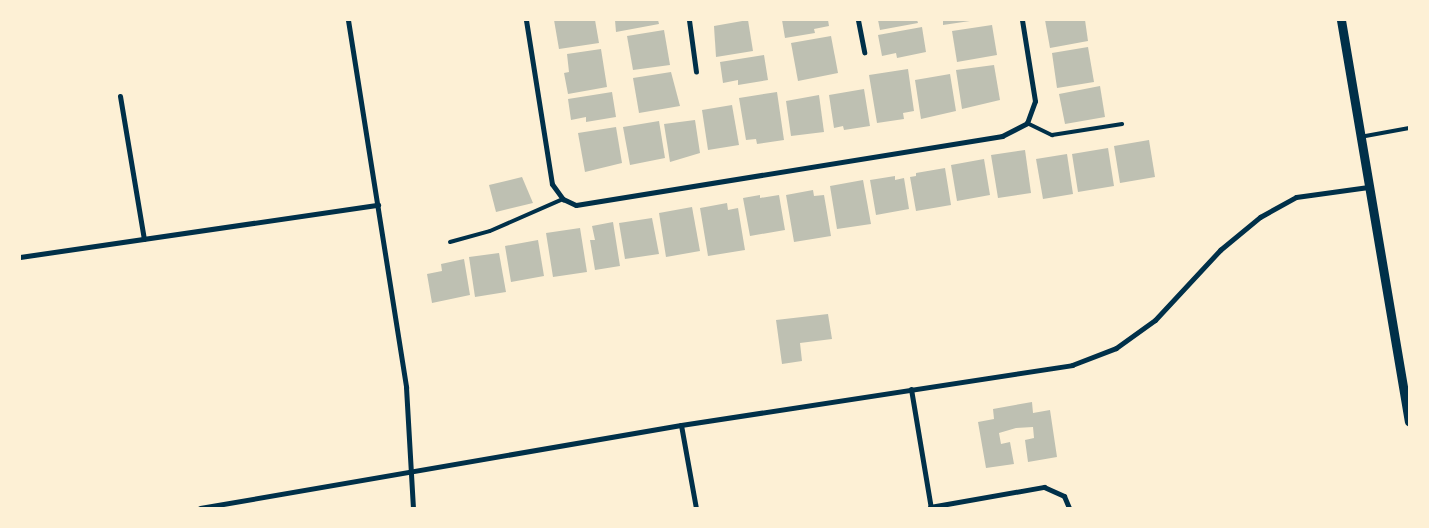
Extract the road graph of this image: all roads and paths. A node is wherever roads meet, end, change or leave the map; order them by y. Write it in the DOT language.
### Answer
graph roads {
  1 [pos="348,20"];
  2 [pos="526,20"];
  3 [pos="689,20"];
  4 [pos="858,20"];
  5 [pos="1022,20"];
  6 [pos="1341,20"];
  7 [pos="864,52"];
  8 [pos="696,72"];
  9 [pos="120,96"];
  10 [pos="1027,123"];
  11 [pos="1122,124"];
  12 [pos="1409,128"];
  13 [pos="1360,136"];
  14 [pos="1368,187"];
  15 [pos="563,198"];
  16 [pos="378,205"];
  17 [pos="144,239"];
  18 [pos="450,242"];
  19 [pos="20,257"];
  20 [pos="911,389"];
  21 [pos="1409,421"];
  22 [pos="681,425"];
  23 [pos="409,472"];
  24 [pos="930,507"];
  25 [pos="200,508"];
  26 [pos="413,508"];
  27 [pos="696,508"];
  28 [pos="1069,508"];
  1 -- 16 [label="street"];
  2 -- 15 [label="street"];
  3 -- 8 [label="street"];
  4 -- 7 [label="street"];
  5 -- 10 [label="street"];
  6 -- 13 [label="street"];
  9 -- 17 [label="street"];
  10 -- 11 [label="lane"];
  10 -- 15 [label="street"];
  12 -- 13 [label="lane"];
  13 -- 14 [label="street"];
  14 -- 20 [label="street"];
  14 -- 21 [label="street"];
  15 -- 18 [label="lane"];
  16 -- 17 [label="street"];
  16 -- 23 [label="street"];
  17 -- 19 [label="street"];
  20 -- 22 [label="street"];
  20 -- 24 [label="street"];
  22 -- 23 [label="street"];
  22 -- 27 [label="street"];
  23 -- 25 [label="street"];
  23 -- 26 [label="street"];
  24 -- 28 [label="street"];
}
